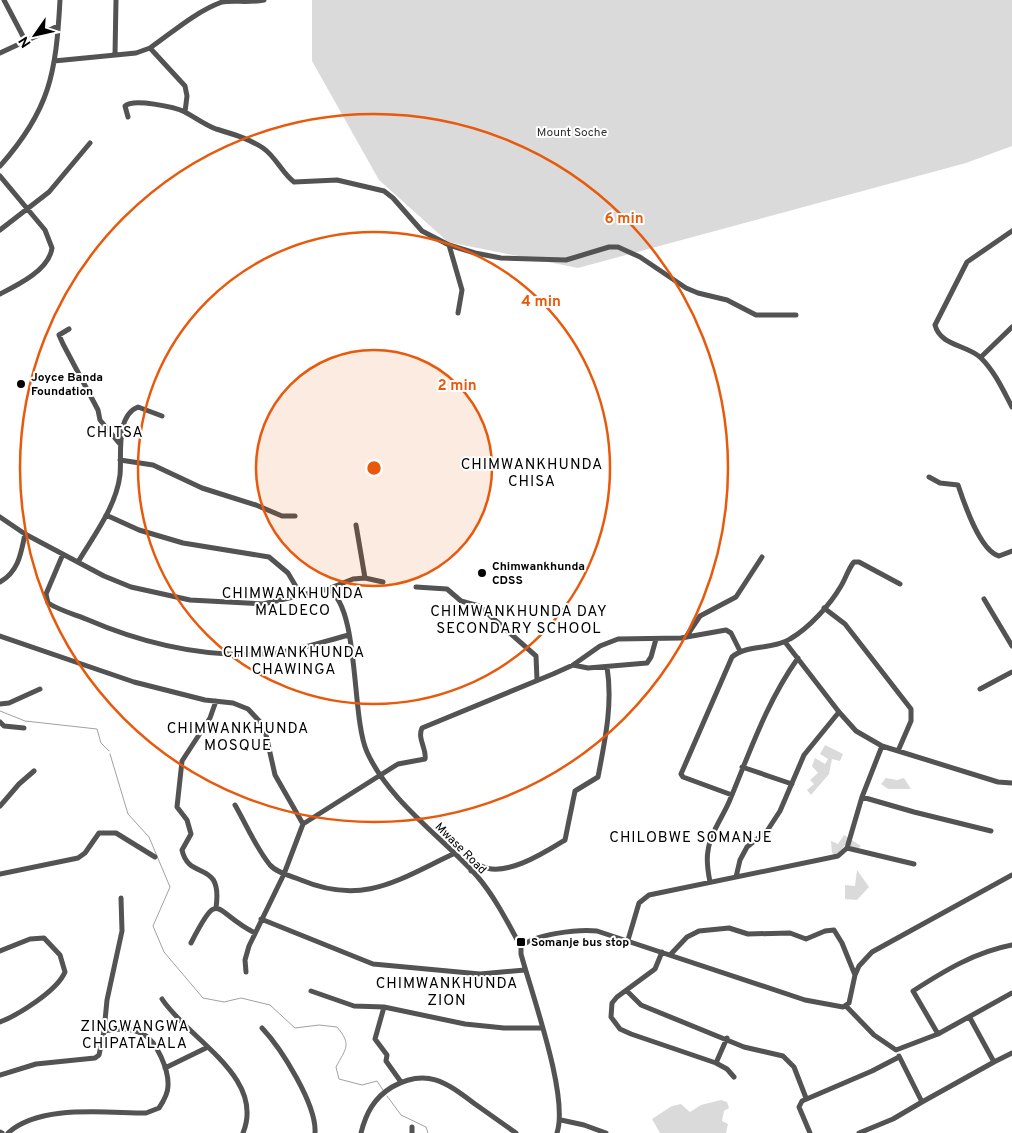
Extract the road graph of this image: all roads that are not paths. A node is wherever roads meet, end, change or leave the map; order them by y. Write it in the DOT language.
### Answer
graph roads {
  1 [pos="4,0"];
  2 [pos="60,0"];
  3 [pos="116,0"];
  4 [pos="264,0"];
  5 [pos="58,26"];
  6 [pos="26,42"];
  7 [pos="150,48"];
  8 [pos="0,53"];
  9 [pos="115,55"];
  10 [pos="54,61"];
  11 [pos="185,112"];
  12 [pos="128,117"];
  13 [pos="90,143"];
  14 [pos="0,166"];
  15 [pos="0,176"];
  16 [pos="29,210"];
  17 [pos="0,230"];
  18 [pos="1012,231"];
  19 [pos="449,245"];
  20 [pos="0,294"];
  21 [pos="458,313"];
  22 [pos="796,315"];
  23 [pos="1012,327"];
  24 [pos="69,329"];
  25 [pos="980,357"];
  26 [pos="1012,407"];
  27 [pos="162,416"];
  28 [pos="119,443"];
  29 [pos="120,460"];
  30 [pos="928,478"];
  31 [pos="106,516"];
  32 [pos="295,516"];
  33 [pos="0,517"];
  34 [pos="356,525"];
  35 [pos="25,534"];
  36 [pos="1012,551"];
  37 [pos="63,554"];
  38 [pos="762,557"];
  39 [pos="78,562"];
  40 [pos="365,578"];
  41 [pos="0,582"];
  42 [pos="383,582"];
  43 [pos="900,584"];
  44 [pos="416,587"];
  45 [pos="328,589"];
  46 [pos="300,596"];
  47 [pos="984,599"];
  48 [pos="824,608"];
  49 [pos="349,635"];
  50 [pos="0,636"];
  51 [pos="686,637"];
  52 [pos="656,639"];
  53 [pos="785,642"];
  54 [pos="1012,646"];
  55 [pos="740,651"];
  56 [pos="798,658"];
  57 [pos="572,665"];
  58 [pos="606,667"];
  59 [pos="1012,672"];
  60 [pos="537,680"];
  61 [pos="40,689"];
  62 [pos="980,689"];
  63 [pos="216,701"];
  64 [pos="0,704"];
  65 [pos="839,712"];
  66 [pos="0,722"];
  67 [pos="24,728"];
  68 [pos="882,746"];
  69 [pos="898,751"];
  70 [pos="742,768"];
  71 [pos="34,771"];
  72 [pos="382,775"];
  73 [pos="1012,783"];
  74 [pos="792,784"];
  75 [pos="732,795"];
  76 [pos="862,797"];
  77 [pos="235,805"];
  78 [pos="0,806"];
  79 [pos="303,824"];
  80 [pos="991,831"];
  81 [pos="847,848"];
  82 [pos="453,854"];
  83 [pos="155,857"];
  84 [pos="914,864"];
  85 [pos="471,871"];
  86 [pos="0,874"];
  87 [pos="284,874"];
  88 [pos="1012,875"];
  89 [pos="736,876"];
  90 [pos="710,882"];
  91 [pos="121,898"];
  92 [pos="216,908"];
  93 [pos="262,919"];
  94 [pos="255,932"];
  95 [pos="628,940"];
  96 [pos="191,943"];
  97 [pos="1012,945"];
  98 [pos="521,947"];
  99 [pos="0,952"];
  100 [pos="662,952"];
  101 [pos="670,955"];
  102 [pos="525,970"];
  103 [pos="246,972"];
  104 [pos="855,975"];
  105 [pos="311,991"];
  106 [pos="627,991"];
  107 [pos="1012,993"];
  108 [pos="162,999"];
  109 [pos="846,1006"];
  110 [pos="384,1008"];
  111 [pos="970,1018"];
  112 [pos="0,1022"];
  113 [pos="262,1028"];
  114 [pos="542,1028"];
  115 [pos="104,1031"];
  116 [pos="938,1034"];
  117 [pos="727,1038"];
  118 [pos="208,1047"];
  119 [pos="896,1050"];
  120 [pos="1012,1053"];
  121 [pos="900,1057"];
  122 [pos="994,1062"];
  123 [pos="716,1063"];
  124 [pos="165,1068"];
  125 [pos="0,1075"];
  126 [pos="734,1077"];
  127 [pos="401,1082"];
  128 [pos="806,1098"];
  129 [pos="922,1102"];
  130 [pos="561,1120"];
  131 [pos="8,1133"];
  132 [pos="242,1133"];
  133 [pos="315,1133"];
  134 [pos="362,1133"];
  135 [pos="516,1133"];
  136 [pos="557,1133"];
  137 [pos="606,1133"];
  138 [pos="810,1133"];
  139 [pos="859,1133"];
  1 -- 6 [label="street"];
  2 -- 5 [label="street"];
  3 -- 9 [label="street"];
  4 -- 7 [label="street"];
  5 -- 6 [label="street"];
  5 -- 10 [label="street"];
  6 -- 8 [label="street"];
  7 -- 9 [label="street"];
  7 -- 11 [label="street"];
  9 -- 10 [label="street"];
  10 -- 14 [label="street"];
  11 -- 12 [label="street"];
  11 -- 19 [label="street"];
  13 -- 16 [label="street"];
  15 -- 16 [label="street"];
  16 -- 17 [label="street"];
  16 -- 20 [label="street"];
  18 -- 25 [label="street"];
  19 -- 21 [label="street"];
  19 -- 22 [label="street"];
  23 -- 25 [label="street"];
  24 -- 28 [label="street"];
  25 -- 26 [label="street"];
  27 -- 28 [label="street"];
  28 -- 29 [label="street"];
  29 -- 31 [label="street"];
  29 -- 32 [label="street"];
  30 -- 36 [label="street"];
  31 -- 39 [label="street"];
  31 -- 46 [label="street"];
  33 -- 35 [label="street"];
  34 -- 40 [label="street"];
  35 -- 37 [label="street"];
  35 -- 41 [label="street"];
  37 -- 39 [label="street"];
  37 -- 49 [label="street"];
  38 -- 51 [label="street"];
  39 -- 46 [label="street"];
  40 -- 42 [label="street"];
  40 -- 45 [label="street"];
  43 -- 48 [label="street"];
  44 -- 60 [label="street"];
  45 -- 46 [label="street"];
  45 -- 49 [label="street, Mwase Road"];
  47 -- 54 [label="street"];
  48 -- 53 [label="street"];
  48 -- 69 [label="street"];
  49 -- 72 [label="street, Mwase Road"];
  50 -- 63 [label="street"];
  51 -- 52 [label="street"];
  51 -- 55 [label="street"];
  52 -- 57 [label="street"];
  52 -- 58 [label="street"];
  53 -- 55 [label="street"];
  53 -- 56 [label="street"];
  55 -- 75 [label="street"];
  56 -- 65 [label="street"];
  56 -- 70 [label="street"];
  57 -- 58 [label="street"];
  57 -- 60 [label="street"];
  58 -- 85 [label="street"];
  59 -- 62 [label="street"];
  60 -- 72 [label="street"];
  61 -- 64 [label="street"];
  63 -- 79 [label="street"];
  63 -- 92 [label="street"];
  65 -- 68 [label="street"];
  65 -- 74 [label="street"];
  66 -- 67 [label="street"];
  68 -- 69 [label="street"];
  68 -- 76 [label="street"];
  69 -- 73 [label="street"];
  70 -- 74 [label="street"];
  70 -- 75 [label="street"];
  71 -- 78 [label="street"];
  72 -- 79 [label="street"];
  72 -- 82 [label="street, Mwase Road"];
  74 -- 89 [label="street"];
  75 -- 90 [label="street"];
  76 -- 80 [label="street"];
  76 -- 81 [label="street"];
  77 -- 87 [label="street"];
  79 -- 87 [label="street"];
  81 -- 84 [label="street"];
  81 -- 89 [label="street"];
  82 -- 85 [label="street, Mwase Road"];
  82 -- 87 [label="street"];
  83 -- 86 [label="street"];
  85 -- 98 [label="street, Mwase Road"];
  87 -- 93 [label="street"];
  88 -- 104 [label="street"];
  89 -- 90 [label="street"];
  90 -- 95 [label="street"];
  91 -- 115 [label="street"];
  92 -- 94 [label="street"];
  92 -- 96 [label="street"];
  93 -- 94 [label="street"];
  93 -- 102 [label="street"];
  94 -- 103 [label="street"];
  95 -- 98 [label="street"];
  95 -- 100 [label="street"];
  97 -- 116 [label="street"];
  98 -- 102 [label="street, Mwase Road"];
  99 -- 112 [label="street"];
  100 -- 101 [label="street"];
  100 -- 106 [label="street"];
  101 -- 104 [label="street"];
  101 -- 109 [label="street"];
  102 -- 114 [label="street, Mwase Road"];
  104 -- 109 [label="street"];
  105 -- 110 [label="street"];
  106 -- 117 [label="street"];
  106 -- 123 [label="street"];
  107 -- 111 [label="street"];
  108 -- 118 [label="street"];
  109 -- 119 [label="street"];
  110 -- 114 [label="street"];
  110 -- 127 [label="street"];
  111 -- 116 [label="street"];
  111 -- 122 [label="street"];
  113 -- 133 [label="street"];
  114 -- 130 [label="street, Mwase Road"];
  115 -- 124 [label="street"];
  115 -- 125 [label="street"];
  116 -- 119 [label="street"];
  117 -- 123 [label="street"];
  117 -- 128 [label="street"];
  118 -- 124 [label="street"];
  118 -- 132 [label="street"];
  119 -- 121 [label="street"];
  120 -- 122 [label="street"];
  121 -- 128 [label="street"];
  121 -- 129 [label="street"];
  122 -- 129 [label="street"];
  123 -- 126 [label="street"];
  124 -- 131 [label="street"];
  127 -- 134 [label="street"];
  127 -- 135 [label="street"];
  128 -- 138 [label="street"];
  129 -- 139 [label="street"];
  130 -- 136 [label="street, Mwase Road"];
  130 -- 137 [label="street"];
}
